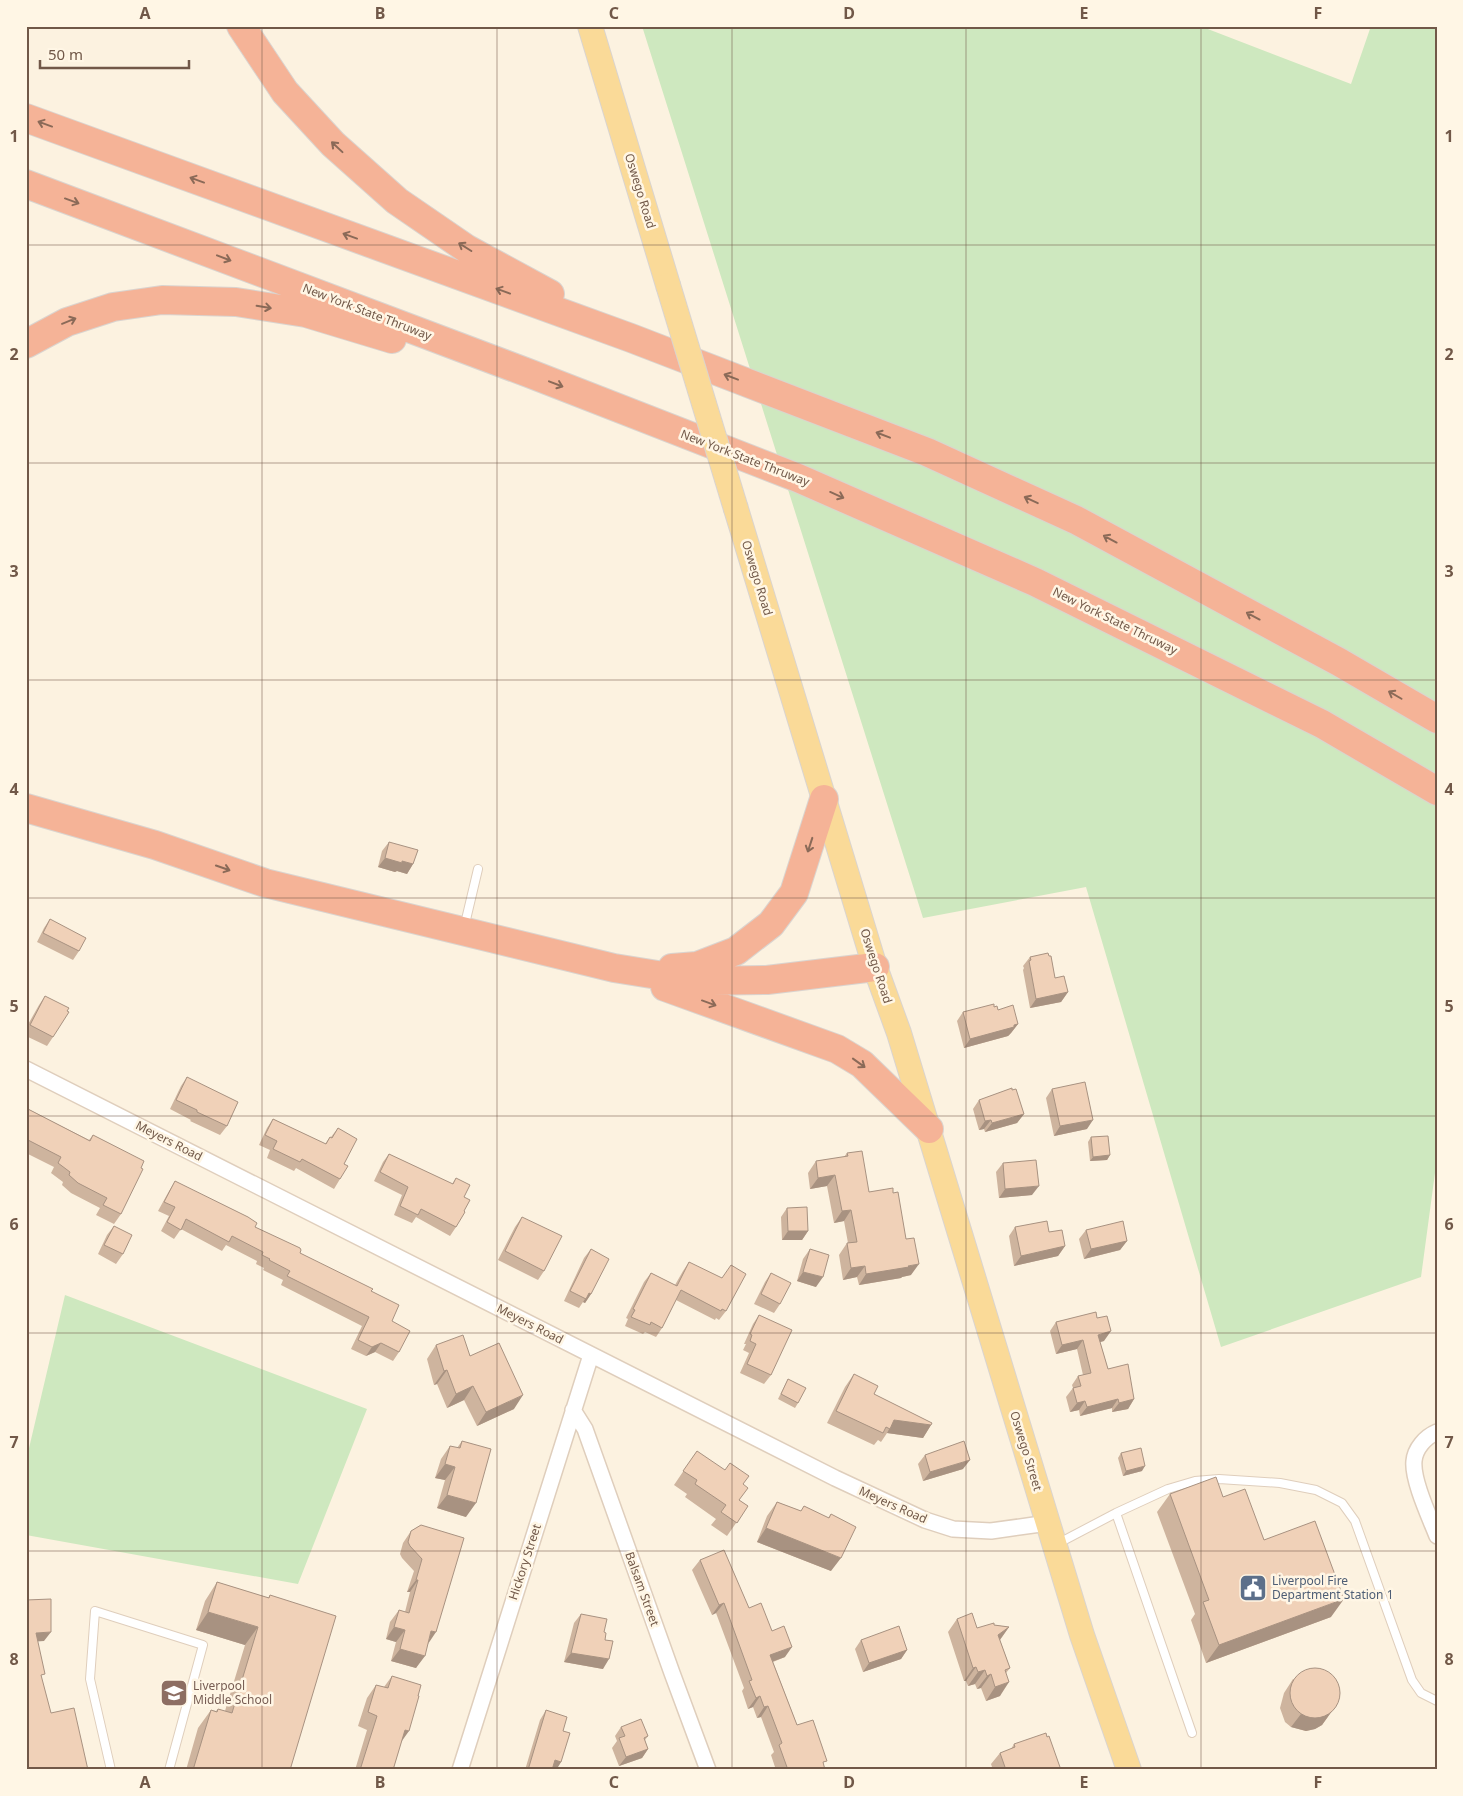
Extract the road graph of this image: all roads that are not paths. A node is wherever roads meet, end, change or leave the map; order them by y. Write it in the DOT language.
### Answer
graph roads {
  1 [pos="241,26"];
  2 [pos="590,26"];
  3 [pos="26,118"];
  4 [pos="26,184"];
  5 [pos="631,338"];
  6 [pos="26,344"];
  7 [pos="530,374"];
  8 [pos="1437,720"];
  9 [pos="1437,790"];
  10 [pos="28,795"];
  11 [pos="824,799"];
  12 [pos="478,869"];
  13 [pos="464,932"];
  14 [pos="876,967"];
  15 [pos="614,968"];
  16 [pos="26,1069"];
  17 [pos="928,1129"];
  18 [pos="591,1355"];
  19 [pos="573,1410"];
  20 [pos="1437,1432"];
  21 [pos="1116,1513"];
  22 [pos="1048,1523"];
  23 [pos="1437,1536"];
  24 [pos="1054,1545"];
  25 [pos="1437,1701"];
  26 [pos="1192,1733"];
  27 [pos="111,1770"];
  28 [pos="169,1770"];
  29 [pos="460,1770"];
  30 [pos="708,1770"];
  31 [pos="1129,1770"];
  5 -- 1 [label="highway, one-way"];
  2 -- 11 [label="main road, Oswego Road, bridge"];
  5 -- 3 [label="highway, one-way"];
  4 -- 7 [label="highway, New York State Thruway, one-way"];
  8 -- 5 [label="highway, one-way"];
  6 -- 7 [label="highway, one-way"];
  7 -- 9 [label="highway, New York State Thruway, one-way"];
  10 -- 13 [label="highway"];
  11 -- 14 [label="main road, Oswego Road"];
  11 -- 15 [label="highway, one-way"];
  12 -- 13 [label="lane"];
  13 -- 15 [label="highway"];
  14 -- 15 [label="highway"];
  14 -- 17 [label="main road, Oswego Road"];
  15 -- 17 [label="highway, one-way"];
  16 -- 18 [label="street, Meyers Road"];
  17 -- 22 [label="main road, Oswego Street"];
  18 -- 19 [label="street, Hickory Street"];
  18 -- 22 [label="street, Meyers Road"];
  19 -- 29 [label="street, Hickory Street"];
  19 -- 30 [label="street, Balsam Street"];
  20 -- 23 [label="street"];
  21 -- 24 [label="lane"];
  21 -- 25 [label="lane"];
  21 -- 26 [label="lane"];
  22 -- 24 [label="main road, Oswego Street"];
  24 -- 31 [label="main road, Oswego Street"];
  27 -- 28 [label="lane"];
}
